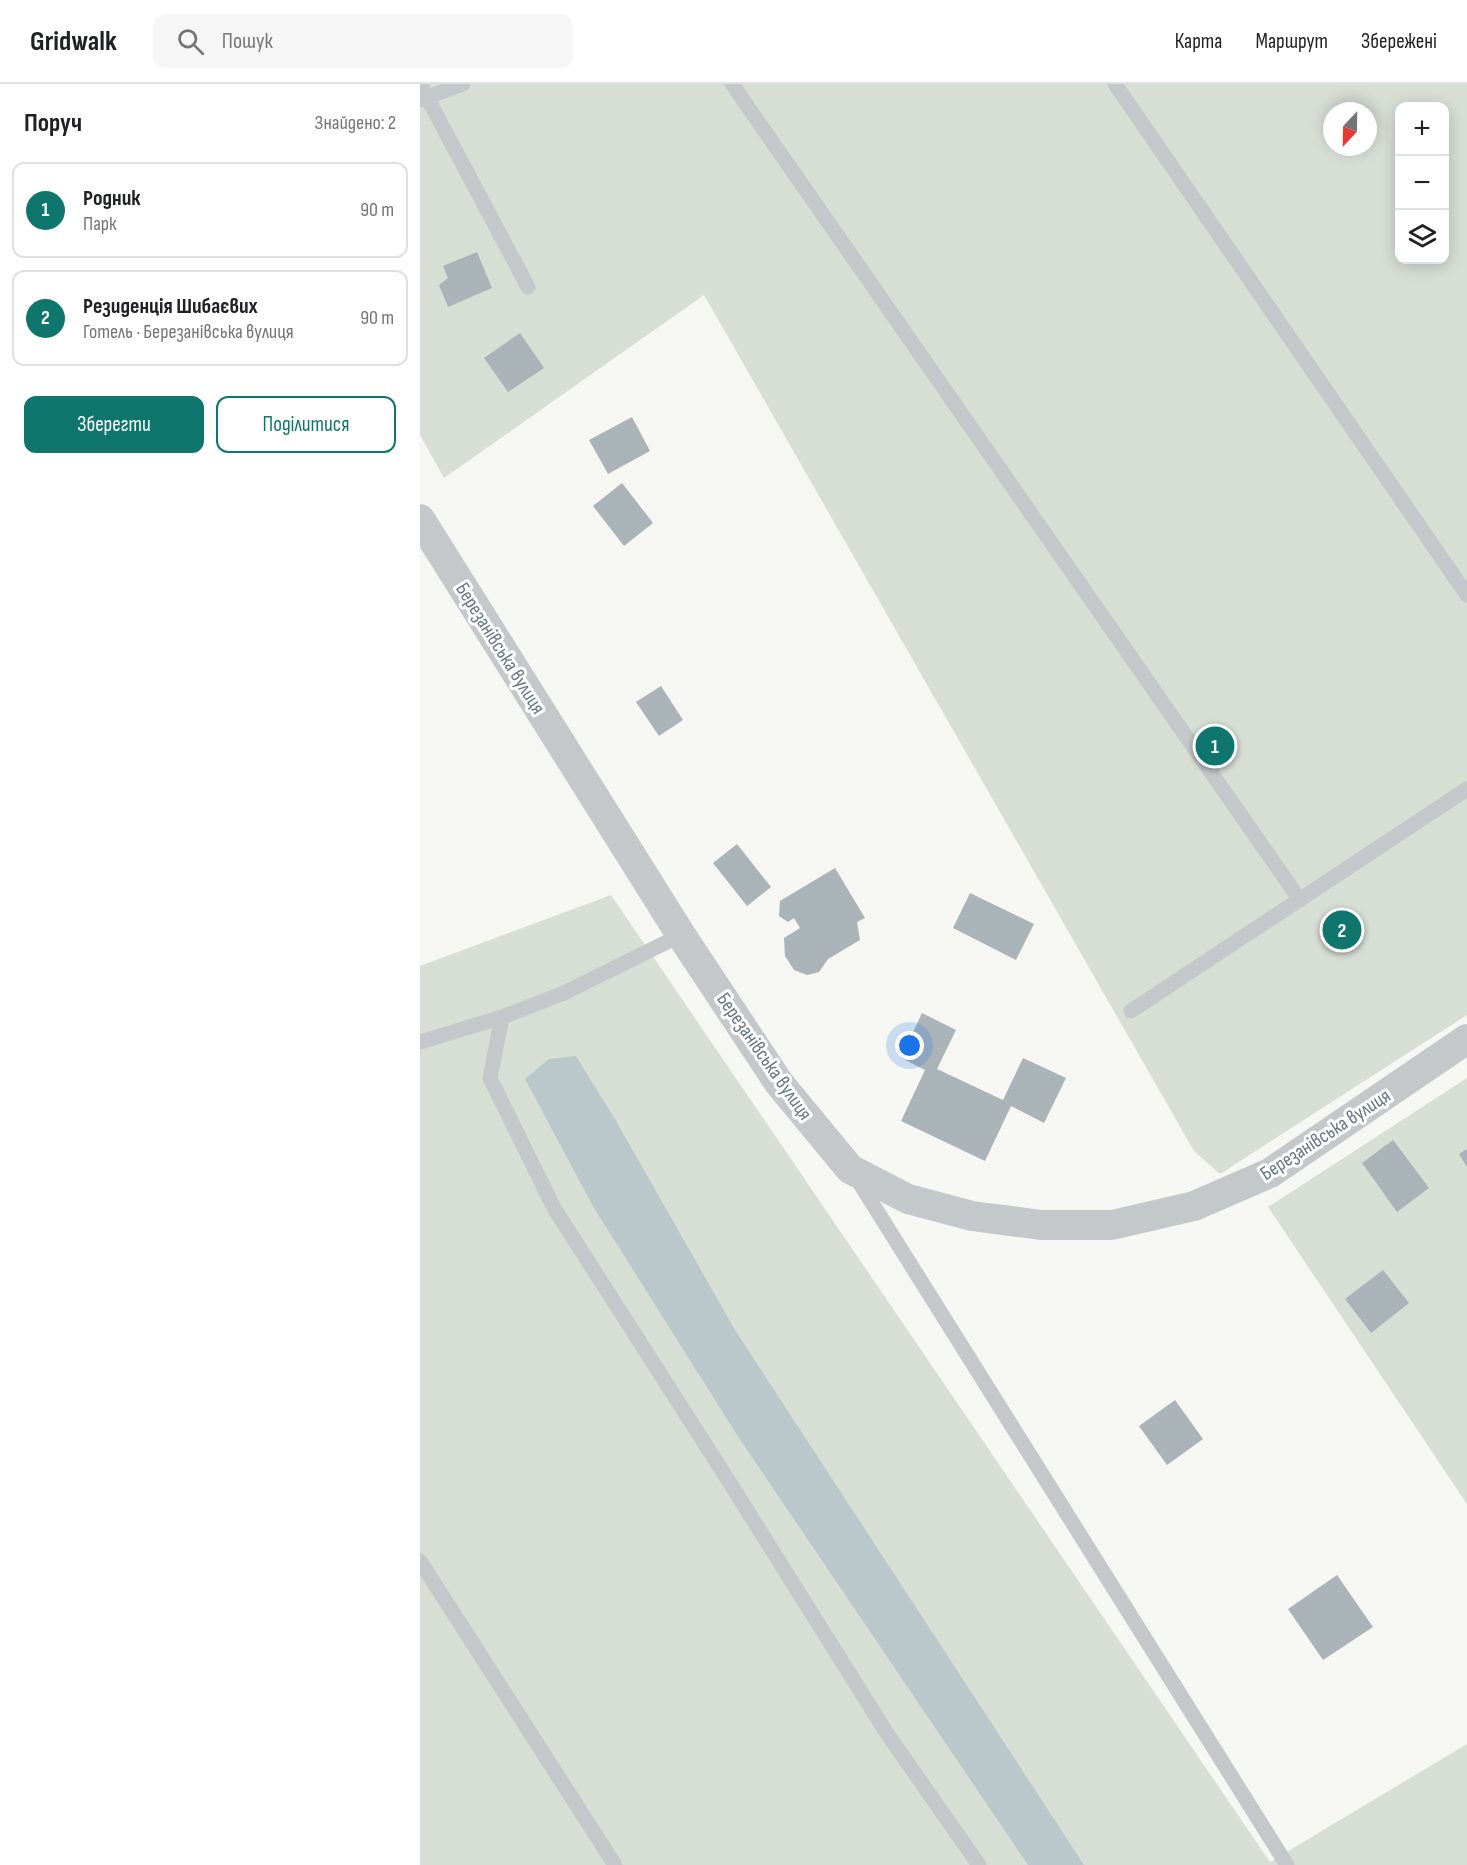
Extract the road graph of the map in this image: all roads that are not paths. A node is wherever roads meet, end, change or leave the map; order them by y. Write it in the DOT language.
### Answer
graph roads {
  1 [pos="463,84"];
  2 [pos="732,84"];
  3 [pos="1115,84"];
  4 [pos="422,94"];
  5 [pos="528,287"];
  6 [pos="420,519"];
  7 [pos="1467,595"];
  8 [pos="1467,789"];
  9 [pos="1300,900"];
  10 [pos="681,935"];
  11 [pos="1131,1011"];
  12 [pos="502,1017"];
  13 [pos="1467,1039"];
  14 [pos="420,1042"];
  15 [pos="850,1169"];
  16 [pos="420,1561"];
  17 [pos="615,1865"];
  18 [pos="979,1865"];
  19 [pos="1287,1865"];
  1 -- 4 [label="lane"];
  2 -- 9 [label="lane"];
  3 -- 7 [label="lane"];
  4 -- 5 [label="lane"];
  6 -- 10 [label="street, Березанівська вулиця"];
  8 -- 9 [label="lane"];
  9 -- 11 [label="lane"];
  10 -- 12 [label="lane"];
  10 -- 15 [label="street, Березанівська вулиця"];
  12 -- 14 [label="lane"];
  12 -- 18 [label="lane"];
  13 -- 15 [label="street, Березанівська вулиця"];
  15 -- 19 [label="lane"];
  16 -- 17 [label="lane"];
}
